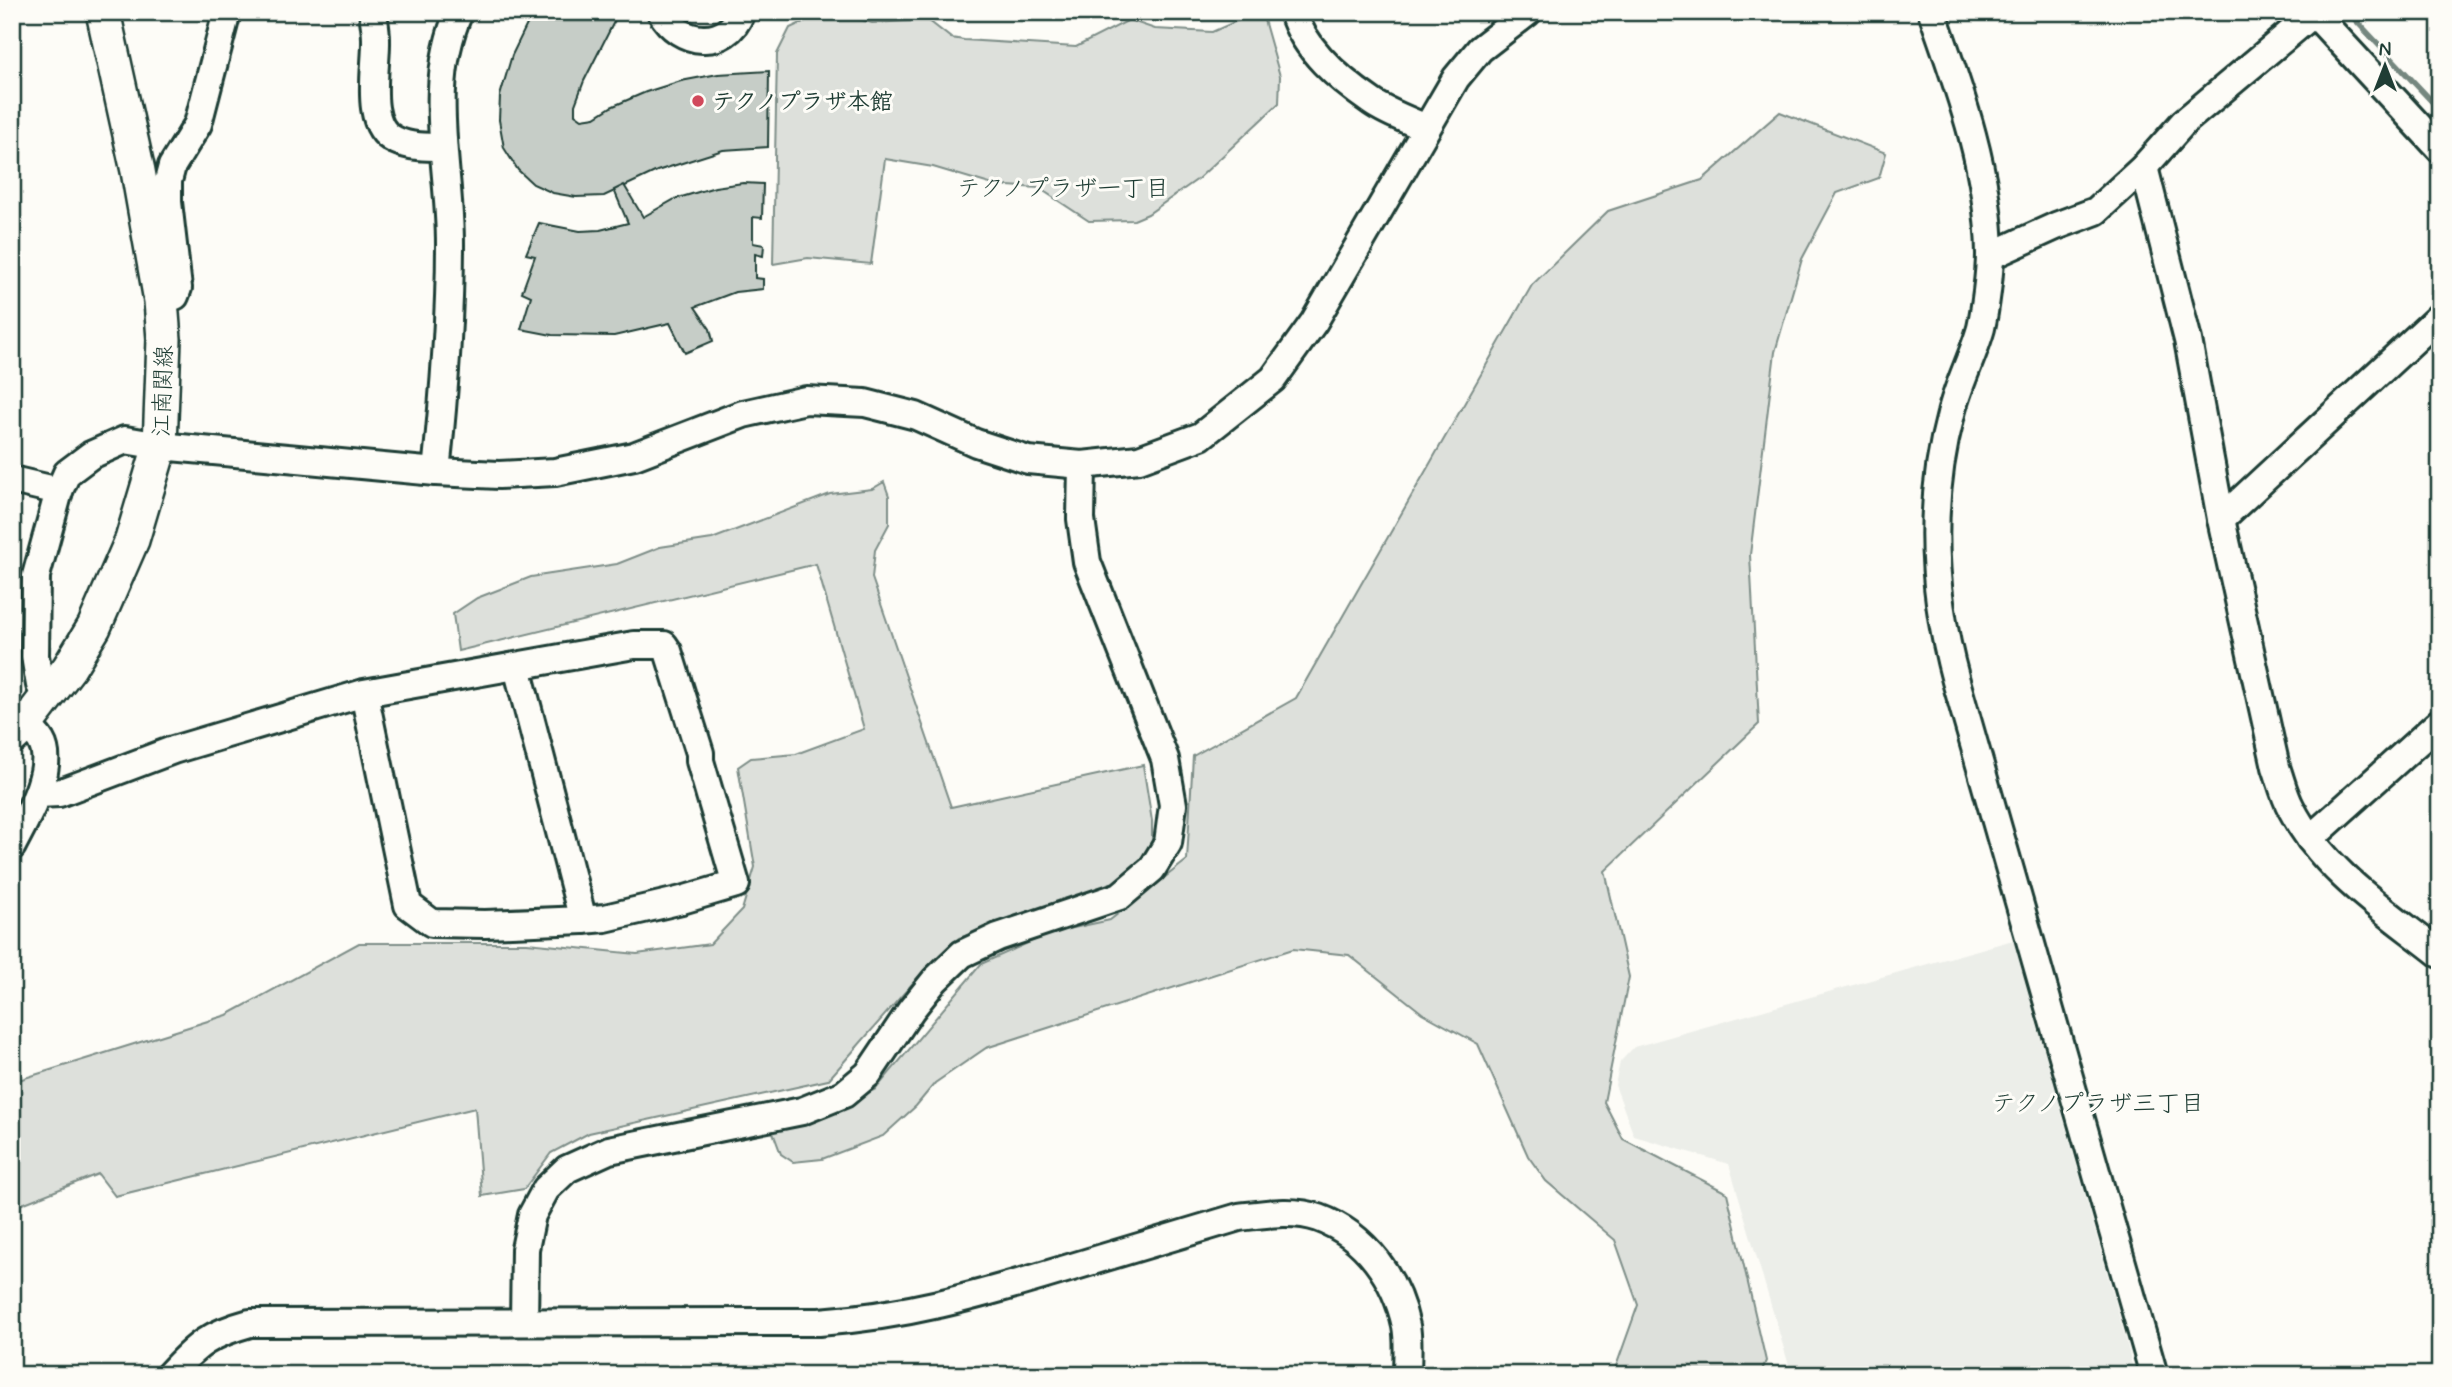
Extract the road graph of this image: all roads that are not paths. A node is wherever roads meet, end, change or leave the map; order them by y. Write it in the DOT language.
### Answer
graph roads {
  1 [pos="103,12"];
  2 [pos="227,12"];
  3 [pos="373,12"];
  4 [pos="459,12"];
  5 [pos="661,12"];
  6 [pos="741,12"];
  7 [pos="1293,12"];
  8 [pos="1528,12"];
  9 [pos="1933,12"];
  10 [pos="2314,13"];
  11 [pos="1426,128"];
  12 [pos="442,147"];
  13 [pos="2440,149"];
  14 [pos="2144,167"];
  15 [pos="1990,256"];
  16 [pos="161,301"];
  17 [pos="2440,316"];
  18 [pos="160,446"];
  19 [pos="1082,465"];
  20 [pos="436,472"];
  21 [pos="12,480"];
  22 [pos="59,491"];
  23 [pos="2221,519"];
  24 [pos="517,667"];
  25 [pos="364,693"];
  26 [pos="48,696"];
  27 [pos="2440,722"];
  28 [pos="19,731"];
  29 [pos="38,794"];
  30 [pos="2310,839"];
  31 [pos="12,846"];
  32 [pos="583,920"];
  33 [pos="2440,954"];
  34 [pos="524,1322"];
  35 [pos="169,1375"];
  36 [pos="1407,1375"];
  37 [pos="2154,1375"];
  1 -- 16 [label="main road, 江南関線"];
  2 -- 16 [label="street"];
  3 -- 12 [label="street"];
  4 -- 12 [label="street"];
  5 -- 6 [label="street"];
  7 -- 11 [label="street"];
  8 -- 11 [label="street"];
  9 -- 15 [label="street"];
  10 -- 13 [label="street"];
  10 -- 14 [label="street"];
  11 -- 19 [label="street"];
  12 -- 20 [label="street"];
  14 -- 15 [label="street"];
  14 -- 23 [label="street"];
  15 -- 37 [label="street"];
  16 -- 18 [label="main road, 江南関線"];
  17 -- 23 [label="street"];
  18 -- 20 [label="street"];
  18 -- 22 [label="street"];
  18 -- 26 [label="main road, 江南関線"];
  19 -- 20 [label="street"];
  19 -- 34 [label="street"];
  21 -- 22 [label="street"];
  22 -- 26 [label="street"];
  23 -- 30 [label="street"];
  24 -- 25 [label="street"];
  24 -- 32 [label="street"];
  24 -- 32 [label="street"];
  25 -- 29 [label="street"];
  25 -- 32 [label="street"];
  26 -- 28 [label="main road, 江南関線"];
  27 -- 30 [label="street"];
  28 -- 29 [label="street"];
  29 -- 31 [label="street"];
  30 -- 33 [label="street"];
  34 -- 35 [label="street"];
  34 -- 36 [label="street"];
}
